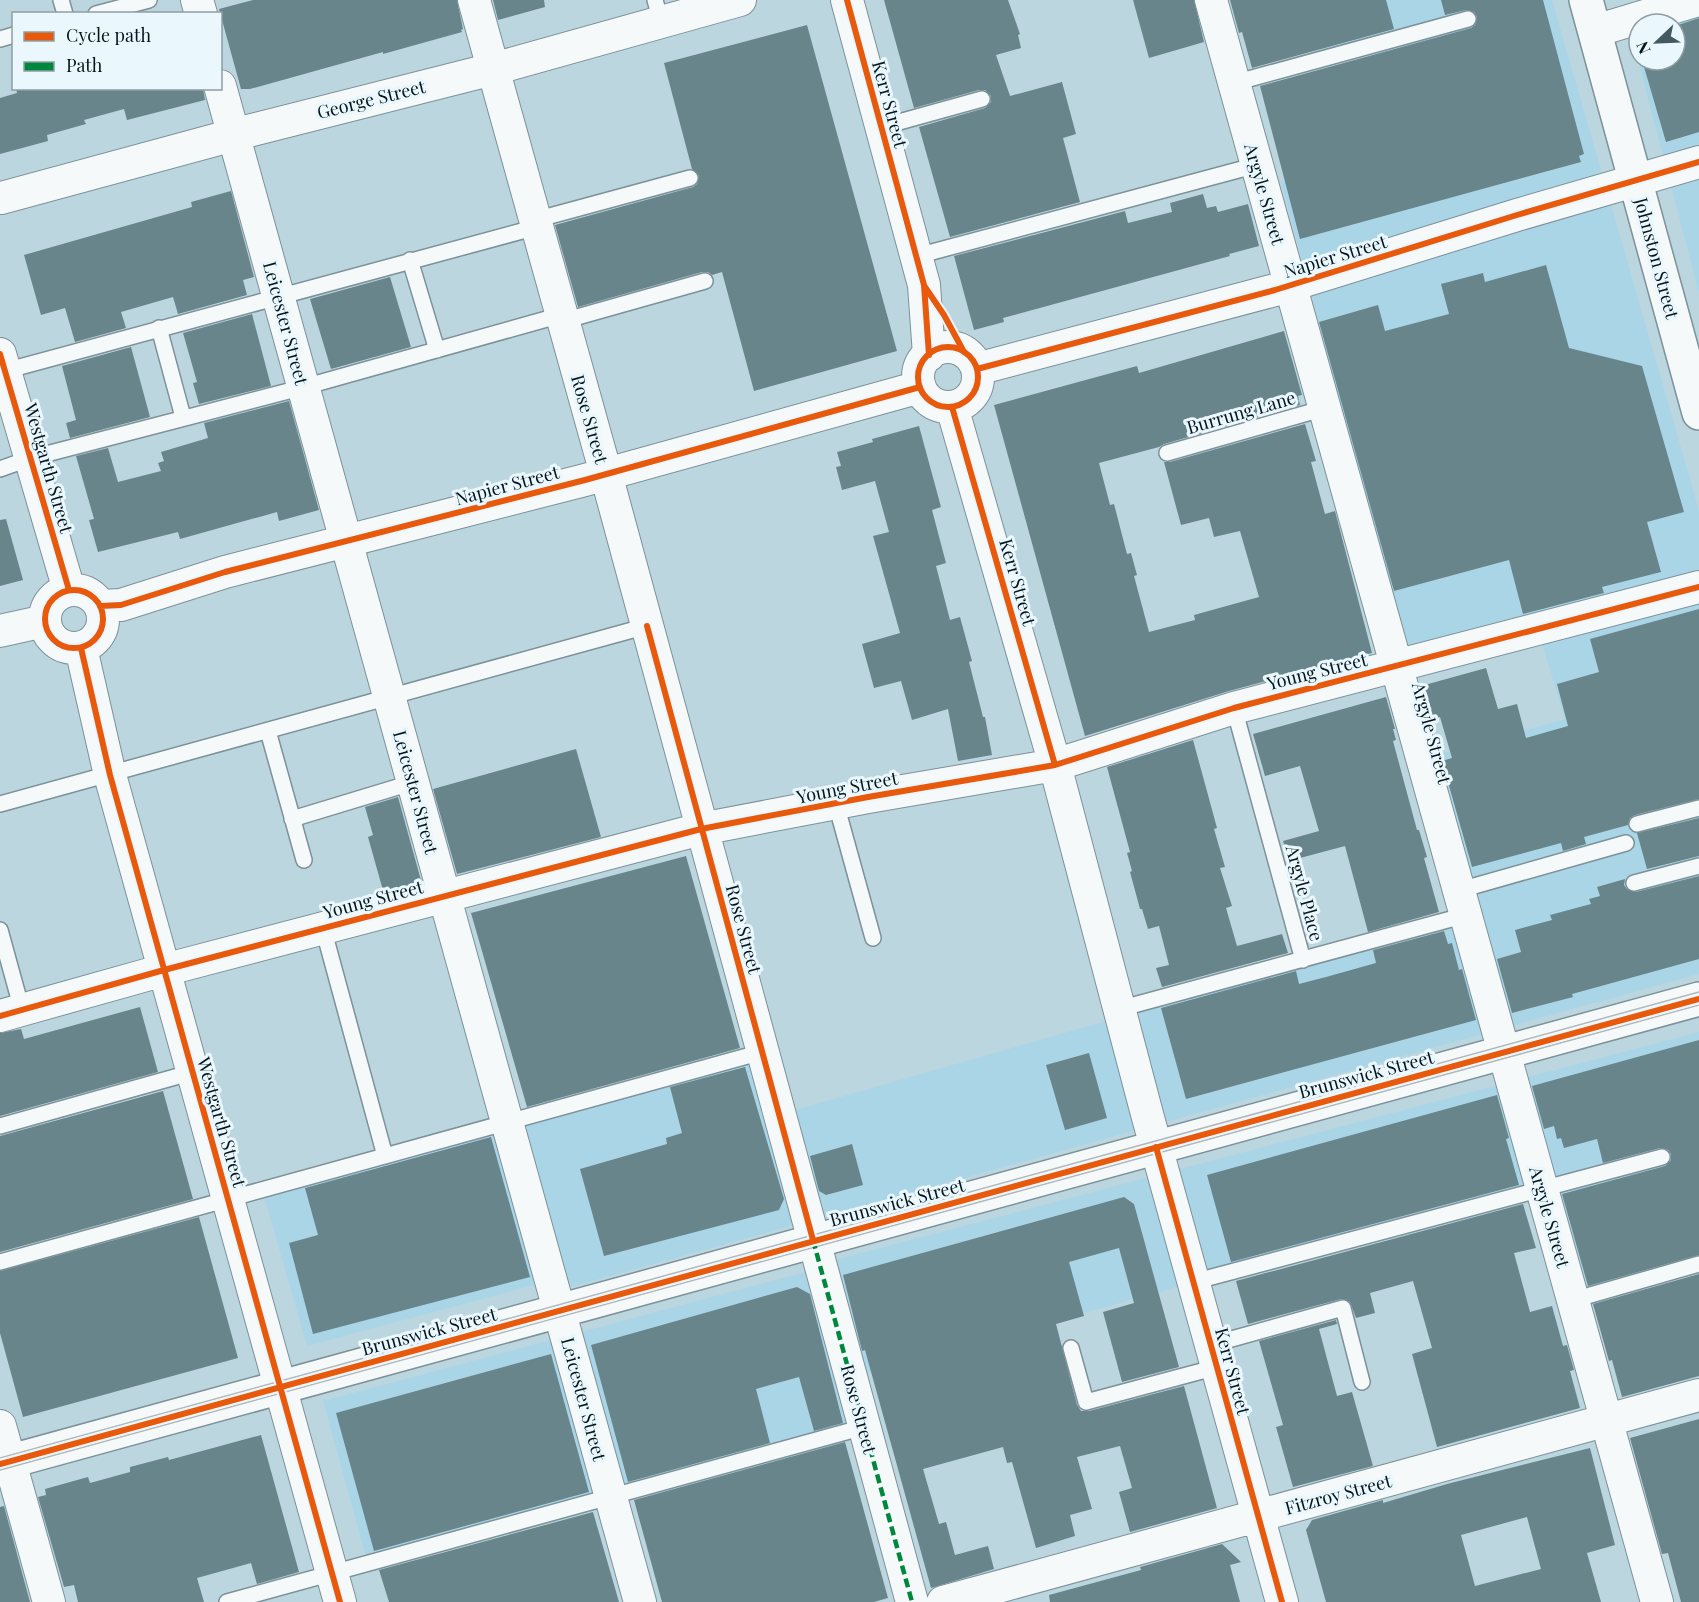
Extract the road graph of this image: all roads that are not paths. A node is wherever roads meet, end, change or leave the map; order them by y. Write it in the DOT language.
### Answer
graph roads {
  1 [pos="149,0"];
  2 [pos="474,0"];
  3 [pos="740,0"];
  4 [pos="847,0"];
  5 [pos="1211,0"];
  6 [pos="1698,0"];
  7 [pos="658,11"];
  8 [pos="104,12"];
  9 [pos="1591,15"];
  10 [pos="1468,19"];
  11 [pos="493,69"];
  12 [pos="1234,83"];
  13 [pos="221,90"];
  14 [pos="982,99"];
  15 [pos="881,128"];
  16 [pos="234,135"];
  17 [pos="1699,162"];
  18 [pos="1257,165"];
  19 [pos="690,178"];
  20 [pos="1635,180"];
  21 [pos="0,203"];
  22 [pos="536,223"];
  23 [pos="410,260"];
  24 [pos="920,270"];
  25 [pos="705,281"];
  26 [pos="1291,285"];
  27 [pos="279,296"];
  28 [pos="562,318"];
  29 [pos="159,328"];
  30 [pos="437,350"];
  31 [pos="929,354"];
  32 [pos="970,360"];
  33 [pos="2,366"];
  34 [pos="304,387"];
  35 [pos="920,387"];
  36 [pos="1698,406"];
  37 [pos="952,407"];
  38 [pos="1326,408"];
  39 [pos="183,417"];
  40 [pos="1167,453"];
  41 [pos="31,458"];
  42 [pos="0,470"];
  43 [pos="606,474"];
  44 [pos="348,542"];
  45 [pos="1699,587"];
  46 [pos="69,590"];
  47 [pos="100,606"];
  48 [pos="45,621"];
  49 [pos="647,626"];
  50 [pos="0,631"];
  51 [pos="81,648"];
  52 [pos="1398,666"];
  53 [pos="390,697"];
  54 [pos="1234,708"];
  55 [pos="268,731"];
  56 [pos="1055,765"];
  57 [pos="110,775"];
  58 [pos="414,782"];
  59 [pos="0,804"];
  60 [pos="836,804"];
  61 [pos="1699,808"];
  62 [pos="292,819"];
  63 [pos="1637,824"];
  64 [pos="701,829"];
  65 [pos="1626,843"];
  66 [pos="304,860"];
  67 [pos="1699,866"];
  68 [pos="1634,883"];
  69 [pos="444,897"];
  70 [pos="1463,903"];
  71 [pos="323,928"];
  72 [pos="0,930"];
  73 [pos="873,938"];
  74 [pos="1303,960"];
  75 [pos="164,970"];
  76 [pos="1699,999"];
  77 [pos="1119,1009"];
  78 [pos="11,1013"];
  79 [pos="1504,1051"];
  80 [pos="762,1052"];
  81 [pos="193,1072"];
  82 [pos="507,1122"];
  83 [pos="0,1126"];
  84 [pos="1156,1147"];
  85 [pos="385,1156"];
  86 [pos="1662,1157"];
  87 [pos="1542,1189"];
  88 [pos="228,1199"];
  89 [pos="813,1240"];
  90 [pos="0,1262"];
  91 [pos="1699,1264"];
  92 [pos="1193,1282"];
  93 [pos="1570,1289"];
  94 [pos="559,1311"];
  95 [pos="1071,1348"];
  96 [pos="1214,1356"];
  97 [pos="1362,1382"];
  98 [pos="280,1387"];
  99 [pos="1699,1395"];
  100 [pos="1607,1420"];
  101 [pos="0,1426"];
  102 [pos="864,1427"];
  103 [pos="5,1462"];
  104 [pos="611,1497"];
  105 [pos="1258,1516"];
  106 [pos="332,1572"];
  107 [pos="49,1602"];
  108 [pos="227,1602"];
  109 [pos="340,1602"];
  110 [pos="640,1602"];
  111 [pos="912,1602"];
  112 [pos="943,1602"];
  113 [pos="1282,1602"];
  114 [pos="1657,1602"];
  1 -- 8 [label="lane"];
  2 -- 11 [label="street, Rose Street"];
  3 -- 7 [label="street, George Street"];
  4 -- 15 [label="street, Kerr Street"];
  5 -- 12 [label="street, Argyle Street"];
  6 -- 9 [label="street"];
  7 -- 11 [label="street, George Street"];
  9 -- 20 [label="street, Johnston Street"];
  10 -- 12 [label="lane"];
  11 -- 16 [label="street, George Street"];
  11 -- 22 [label="street, Rose Street"];
  12 -- 18 [label="street, Argyle Street"];
  13 -- 16 [label="street, Leicester Street"];
  14 -- 15 [label="lane"];
  15 -- 24 [label="street, Kerr Street"];
  16 -- 21 [label="street, George Street"];
  16 -- 27 [label="street, Leicester Street"];
  17 -- 20 [label="street, Napier Street"];
  18 -- 24 [label="lane"];
  18 -- 26 [label="street, Argyle Street"];
  19 -- 22 [label="lane"];
  20 -- 26 [label="street, Napier Street"];
  20 -- 36 [label="street, Johnston Street"];
  22 -- 23 [label="lane"];
  22 -- 28 [label="street, Rose Street"];
  23 -- 27 [label="lane"];
  23 -- 30 [label="lane"];
  24 -- 31 [label="street, Kerr Street"];
  24 -- 32 [label="street, Kerr Street"];
  25 -- 28 [label="lane"];
  26 -- 32 [label="street, Napier Street"];
  26 -- 38 [label="street, Argyle Street"];
  27 -- 29 [label="lane"];
  27 -- 34 [label="street, Leicester Street"];
  28 -- 30 [label="lane"];
  28 -- 43 [label="street, Rose Street"];
  29 -- 33 [label="lane"];
  29 -- 39 [label="lane"];
  30 -- 34 [label="lane"];
  31 -- 32 [label="street"];
  31 -- 35 [label="street"];
  32 -- 37 [label="street"];
  33 -- 41 [label="street, Westgarth Street"];
  34 -- 39 [label="lane"];
  34 -- 44 [label="street, Leicester Street"];
  35 -- 37 [label="street"];
  35 -- 43 [label="street, Napier Street"];
  37 -- 56 [label="street, Kerr Street"];
  38 -- 40 [label="lane, Burrung Lane"];
  38 -- 52 [label="street, Argyle Street"];
  39 -- 41 [label="lane"];
  41 -- 42 [label="lane"];
  41 -- 46 [label="street, Westgarth Street"];
  43 -- 44 [label="street, Napier Street"];
  43 -- 49 [label="street, Rose Street"];
  44 -- 47 [label="street, Napier Street"];
  44 -- 53 [label="street, Leicester Street"];
  45 -- 52 [label="street, Young Street"];
  46 -- 47 [label="street"];
  46 -- 48 [label="street"];
  47 -- 51 [label="street"];
  48 -- 50 [label="street"];
  48 -- 51 [label="street"];
  49 -- 53 [label="lane"];
  49 -- 64 [label="street, Rose Street"];
  51 -- 57 [label="street, Westgarth Street"];
  52 -- 54 [label="street, Young Street"];
  52 -- 70 [label="street, Argyle Street"];
  53 -- 55 [label="lane"];
  53 -- 58 [label="street, Leicester Street"];
  54 -- 56 [label="street, Young Street"];
  54 -- 74 [label="lane, Argyle Place"];
  55 -- 57 [label="lane"];
  55 -- 62 [label="lane"];
  56 -- 60 [label="street, Young Street"];
  56 -- 77 [label="street, Kerr Street"];
  57 -- 59 [label="lane"];
  57 -- 75 [label="street, Westgarth Street"];
  58 -- 62 [label="lane"];
  58 -- 69 [label="street, Leicester Street"];
  60 -- 64 [label="street, Young Street"];
  60 -- 73 [label="lane"];
  61 -- 63 [label="lane"];
  62 -- 66 [label="lane"];
  64 -- 69 [label="street, Young Street"];
  64 -- 80 [label="street, Rose Street"];
  65 -- 70 [label="lane, Argyle Place"];
  67 -- 68 [label="lane"];
  69 -- 71 [label="street, Young Street"];
  69 -- 82 [label="street, Leicester Street"];
  70 -- 74 [label="lane, Argyle Place"];
  70 -- 79 [label="street, Argyle Street"];
  71 -- 75 [label="street, Young Street"];
  71 -- 85 [label="lane"];
  72 -- 78 [label="lane"];
  74 -- 77 [label="lane"];
  75 -- 78 [label="street, Young Street"];
  75 -- 81 [label="street, Westgarth Street"];
  76 -- 79 [label="street, Brunswick Street"];
  77 -- 84 [label="street, Kerr Street"];
  79 -- 84 [label="street, Brunswick Street"];
  79 -- 87 [label="street, Argyle Street"];
  80 -- 82 [label="lane"];
  80 -- 89 [label="street, Rose Street"];
  81 -- 83 [label="lane"];
  81 -- 88 [label="street, Westgarth Street"];
  82 -- 85 [label="lane"];
  82 -- 94 [label="street, Leicester Street"];
  84 -- 89 [label="street, Brunswick Street"];
  84 -- 92 [label="street, Kerr Street"];
  85 -- 88 [label="lane"];
  86 -- 87 [label="lane"];
  87 -- 92 [label="lane"];
  87 -- 93 [label="street, Argyle Street"];
  88 -- 90 [label="lane"];
  88 -- 98 [label="street, Westgarth Street"];
  89 -- 94 [label="street, Brunswick Street"];
  89 -- 102 [label="street, Rose Street"];
  91 -- 93 [label="lane"];
  92 -- 96 [label="street, Kerr Street"];
  93 -- 100 [label="street, Argyle Street"];
  94 -- 98 [label="street, Brunswick Street"];
  94 -- 104 [label="street, Leicester Street"];
  95 -- 96 [label="lane"];
  96 -- 97 [label="lane"];
  96 -- 105 [label="street, Kerr Street"];
  98 -- 103 [label="street, Brunswick Street"];
  98 -- 106 [label="street, Westgarth Street"];
  99 -- 100 [label="street, Fitzroy Street"];
  100 -- 105 [label="street, Fitzroy Street"];
  100 -- 114 [label="street, Argyle Street"];
  101 -- 103 [label="street"];
  102 -- 104 [label="lane"];
  102 -- 111 [label="street, Rose Street"];
  103 -- 107 [label="street"];
  104 -- 106 [label="lane"];
  104 -- 110 [label="street, Leicester Street"];
  105 -- 112 [label="street, Fitzroy Street"];
  105 -- 113 [label="street, Kerr Street"];
  106 -- 108 [label="lane"];
  106 -- 109 [label="street, Westgarth Street"];
}
